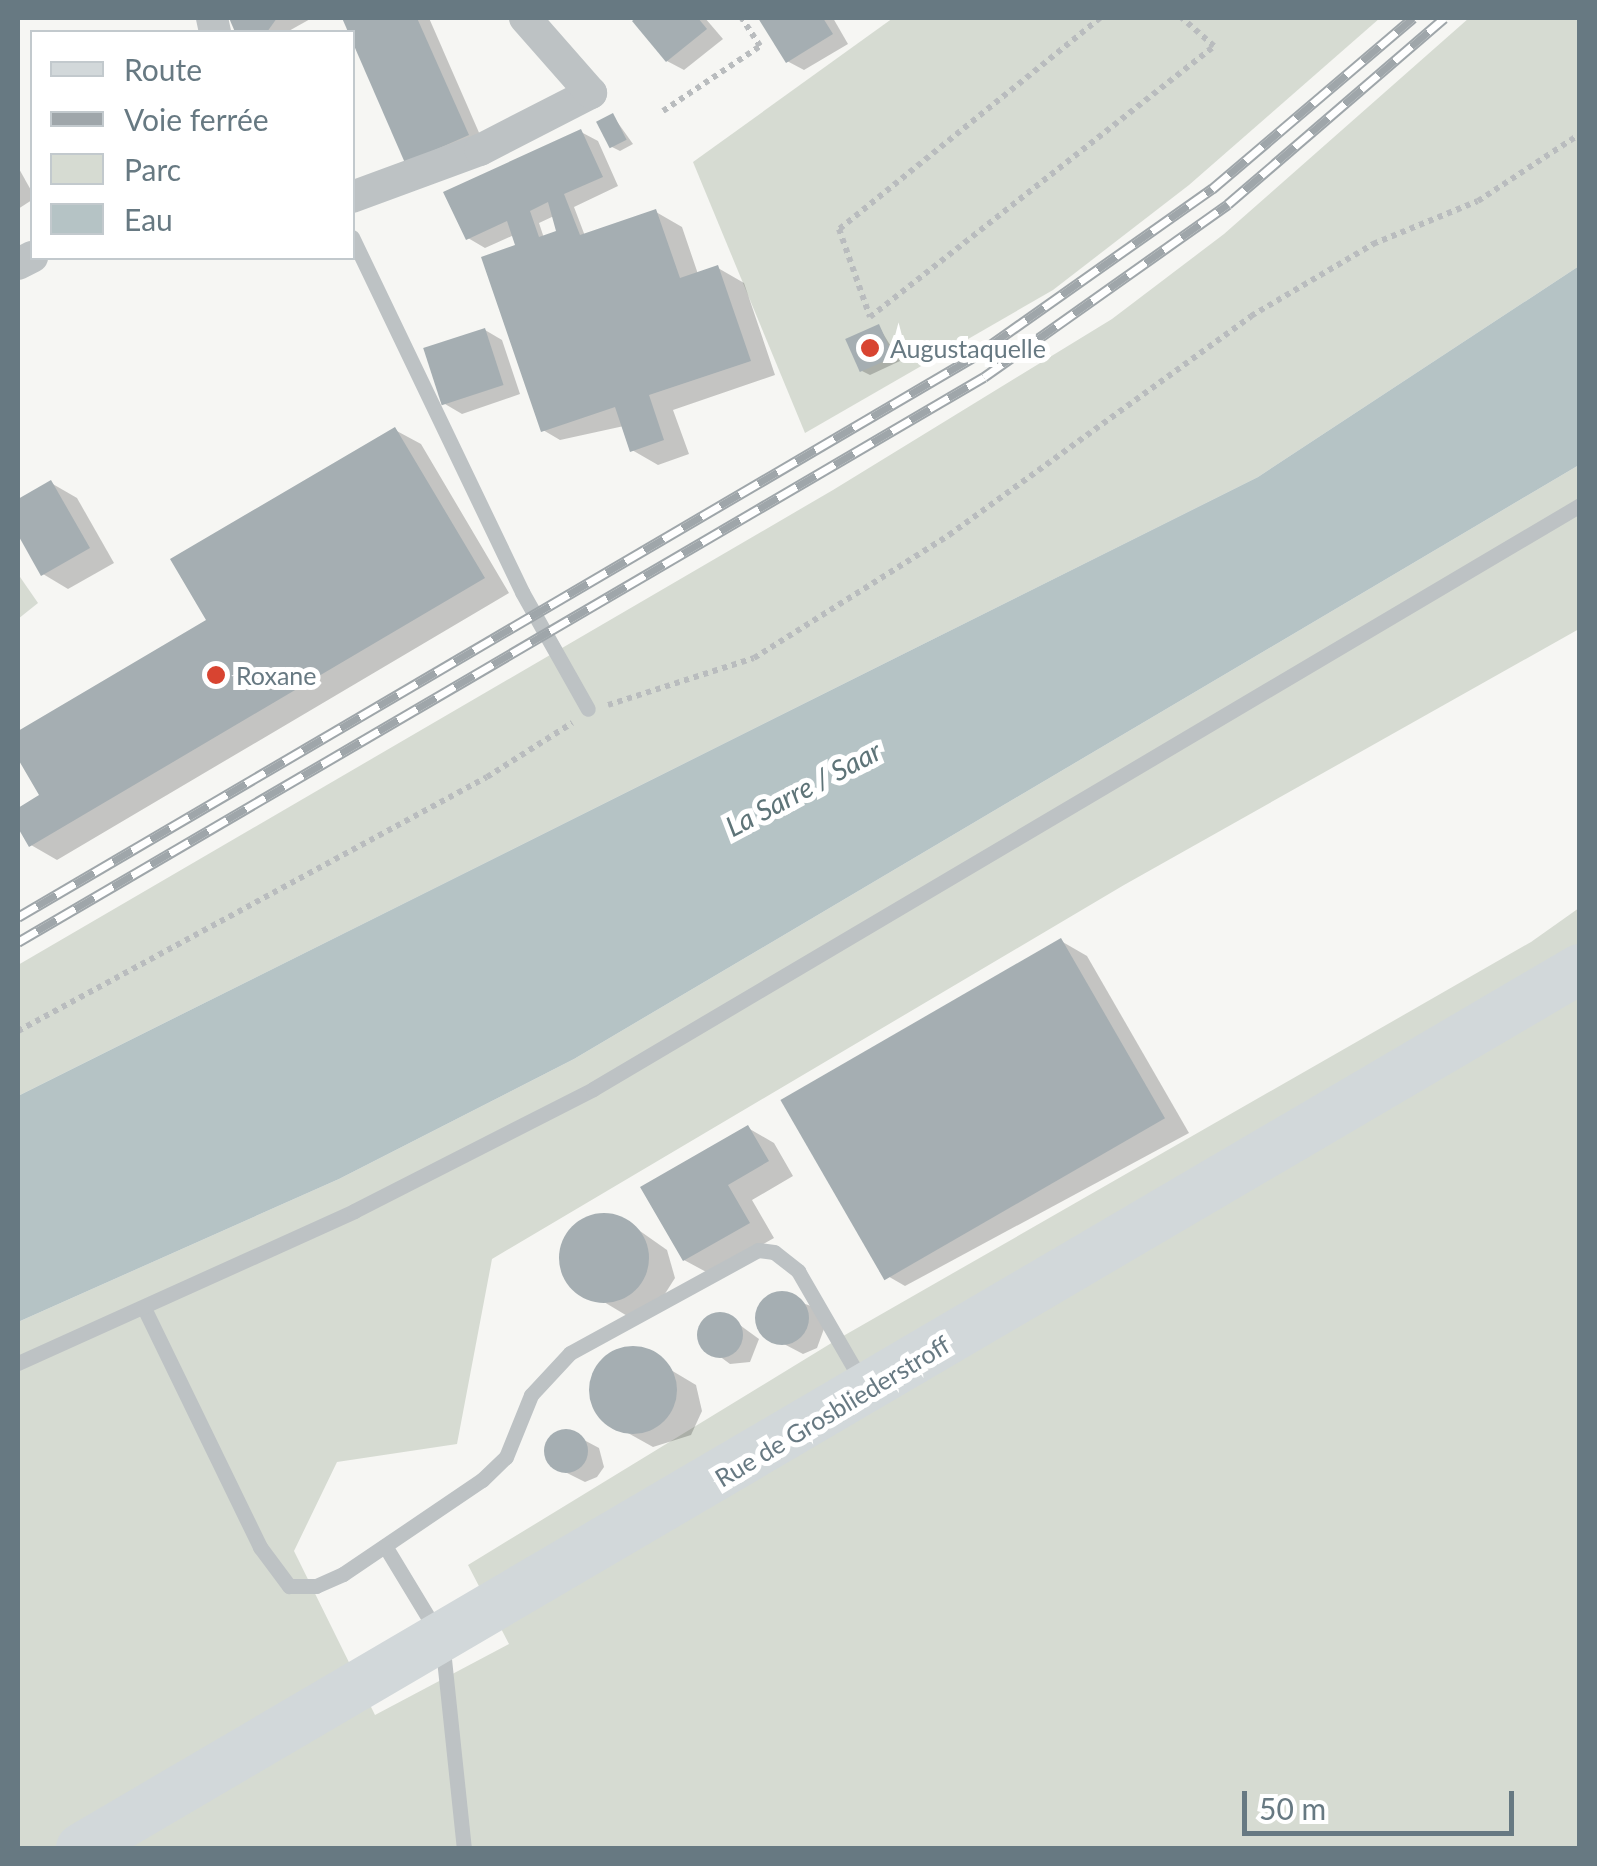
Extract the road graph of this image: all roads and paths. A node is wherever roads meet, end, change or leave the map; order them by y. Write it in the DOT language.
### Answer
graph roads {
  1 [pos="525,18"];
  2 [pos="742,18"];
  3 [pos="1100,18"];
  4 [pos="1182,18"];
  5 [pos="664,111"];
  6 [pos="1580,134"];
  7 [pos="355,196"];
  8 [pos="355,243"];
  9 [pos="1580,505"];
  10 [pos="588,709"];
  11 [pos="1580,969"];
  12 [pos="18,1032"];
  13 [pos="144,1308"];
  14 [pos="18,1363"];
  15 [pos="866,1391"];
  16 [pos="385,1546"];
  17 [pos="442,1640"];
  18 [pos="81,1848"];
  19 [pos="464,1848"];
  1 -- 7 [label="street"];
  2 -- 5 [label="path"];
  3 -- 4 [label="path"];
  6 -- 10 [label="path"];
  8 -- 10 [label="lane"];
  9 -- 13 [label="lane"];
  10 -- 12 [label="path"];
  11 -- 15 [label="main road, Rue de Grosbliederstroff"];
  13 -- 14 [label="lane"];
  13 -- 16 [label="lane"];
  15 -- 16 [label="lane"];
  15 -- 17 [label="main road, Rue de Grosbliederstroff"];
  16 -- 17 [label="lane"];
  17 -- 18 [label="main road, Rue de Grosbliederstroff"];
  17 -- 19 [label="lane"];
}
